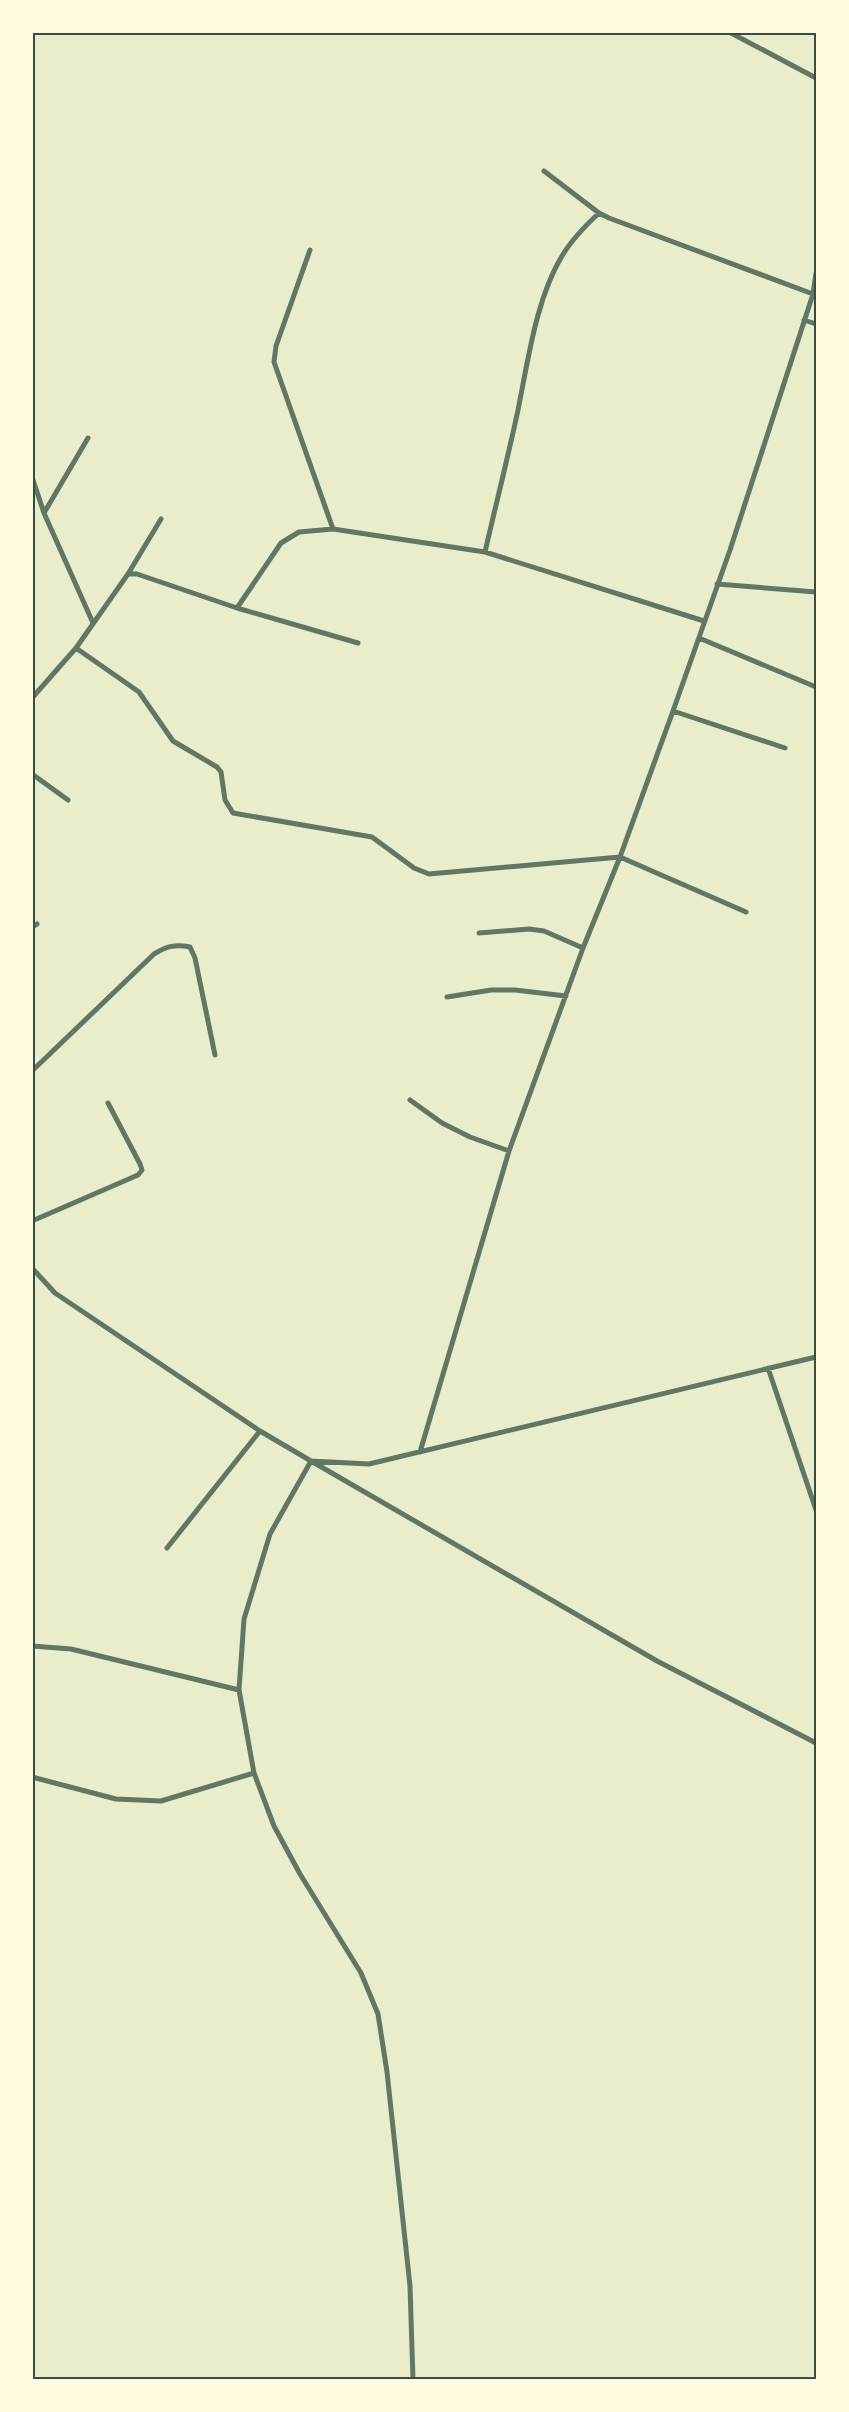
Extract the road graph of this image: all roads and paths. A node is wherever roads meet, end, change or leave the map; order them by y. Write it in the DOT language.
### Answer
graph roads {
  1 [pos="729,32"];
  2 [pos="816,78"];
  3 [pos="544,171"];
  4 [pos="599,213"];
  5 [pos="310,250"];
  6 [pos="816,273"];
  7 [pos="813,294"];
  8 [pos="804,320"];
  9 [pos="816,324"];
  10 [pos="88,438"];
  11 [pos="32,477"];
  12 [pos="44,513"];
  13 [pos="161,519"];
  14 [pos="333,529"];
  15 [pos="485,552"];
  16 [pos="128,574"];
  17 [pos="717,584"];
  18 [pos="816,592"];
  19 [pos="237,608"];
  20 [pos="704,621"];
  21 [pos="93,623"];
  22 [pos="698,638"];
  23 [pos="358,643"];
  24 [pos="76,648"];
  25 [pos="816,688"];
  26 [pos="32,698"];
  27 [pos="673,710"];
  28 [pos="785,748"];
  29 [pos="32,774"];
  30 [pos="68,800"];
  31 [pos="620,857"];
  32 [pos="746,912"];
  33 [pos="479,933"];
  34 [pos="583,948"];
  35 [pos="566,996"];
  36 [pos="446,997"];
  37 [pos="215,1055"];
  38 [pos="32,1071"];
  39 [pos="410,1100"];
  40 [pos="108,1103"];
  41 [pos="509,1151"];
  42 [pos="32,1221"];
  43 [pos="32,1268"];
  44 [pos="816,1357"];
  45 [pos="768,1368"];
  46 [pos="260,1431"];
  47 [pos="420,1452"];
  48 [pos="311,1461"];
  49 [pos="816,1510"];
  50 [pos="167,1548"];
  51 [pos="32,1646"];
  52 [pos="240,1690"];
  53 [pos="816,1743"];
  54 [pos="254,1773"];
  55 [pos="32,1777"];
  56 [pos="413,2380"];
  1 -- 2 [label="street"];
  3 -- 4 [label="street"];
  4 -- 7 [label="street"];
  4 -- 15 [label="street"];
  5 -- 14 [label="street"];
  6 -- 7 [label="street"];
  7 -- 8 [label="street"];
  8 -- 9 [label="street"];
  8 -- 17 [label="street"];
  10 -- 12 [label="street"];
  11 -- 12 [label="street"];
  12 -- 21 [label="street"];
  13 -- 16 [label="street"];
  14 -- 15 [label="street"];
  14 -- 19 [label="street"];
  15 -- 20 [label="street"];
  16 -- 19 [label="street"];
  16 -- 21 [label="street"];
  17 -- 18 [label="street"];
  17 -- 20 [label="street"];
  19 -- 23 [label="street"];
  20 -- 22 [label="street"];
  21 -- 24 [label="street"];
  22 -- 25 [label="street"];
  22 -- 27 [label="street"];
  24 -- 26 [label="street"];
  24 -- 31 [label="street"];
  27 -- 28 [label="street"];
  27 -- 31 [label="street"];
  29 -- 30 [label="street"];
  31 -- 32 [label="street"];
  31 -- 34 [label="street"];
  33 -- 34 [label="street"];
  34 -- 35 [label="street"];
  35 -- 36 [label="street"];
  35 -- 41 [label="street"];
  37 -- 38 [label="street"];
  39 -- 41 [label="street"];
  40 -- 42 [label="street"];
  41 -- 47 [label="street"];
  43 -- 46 [label="street"];
  44 -- 45 [label="street"];
  45 -- 47 [label="street"];
  45 -- 49 [label="street"];
  46 -- 48 [label="street"];
  46 -- 50 [label="street"];
  47 -- 48 [label="street"];
  48 -- 52 [label="street"];
  48 -- 53 [label="street"];
  51 -- 52 [label="street"];
  52 -- 54 [label="street"];
  54 -- 55 [label="street"];
  54 -- 56 [label="street"];
}
